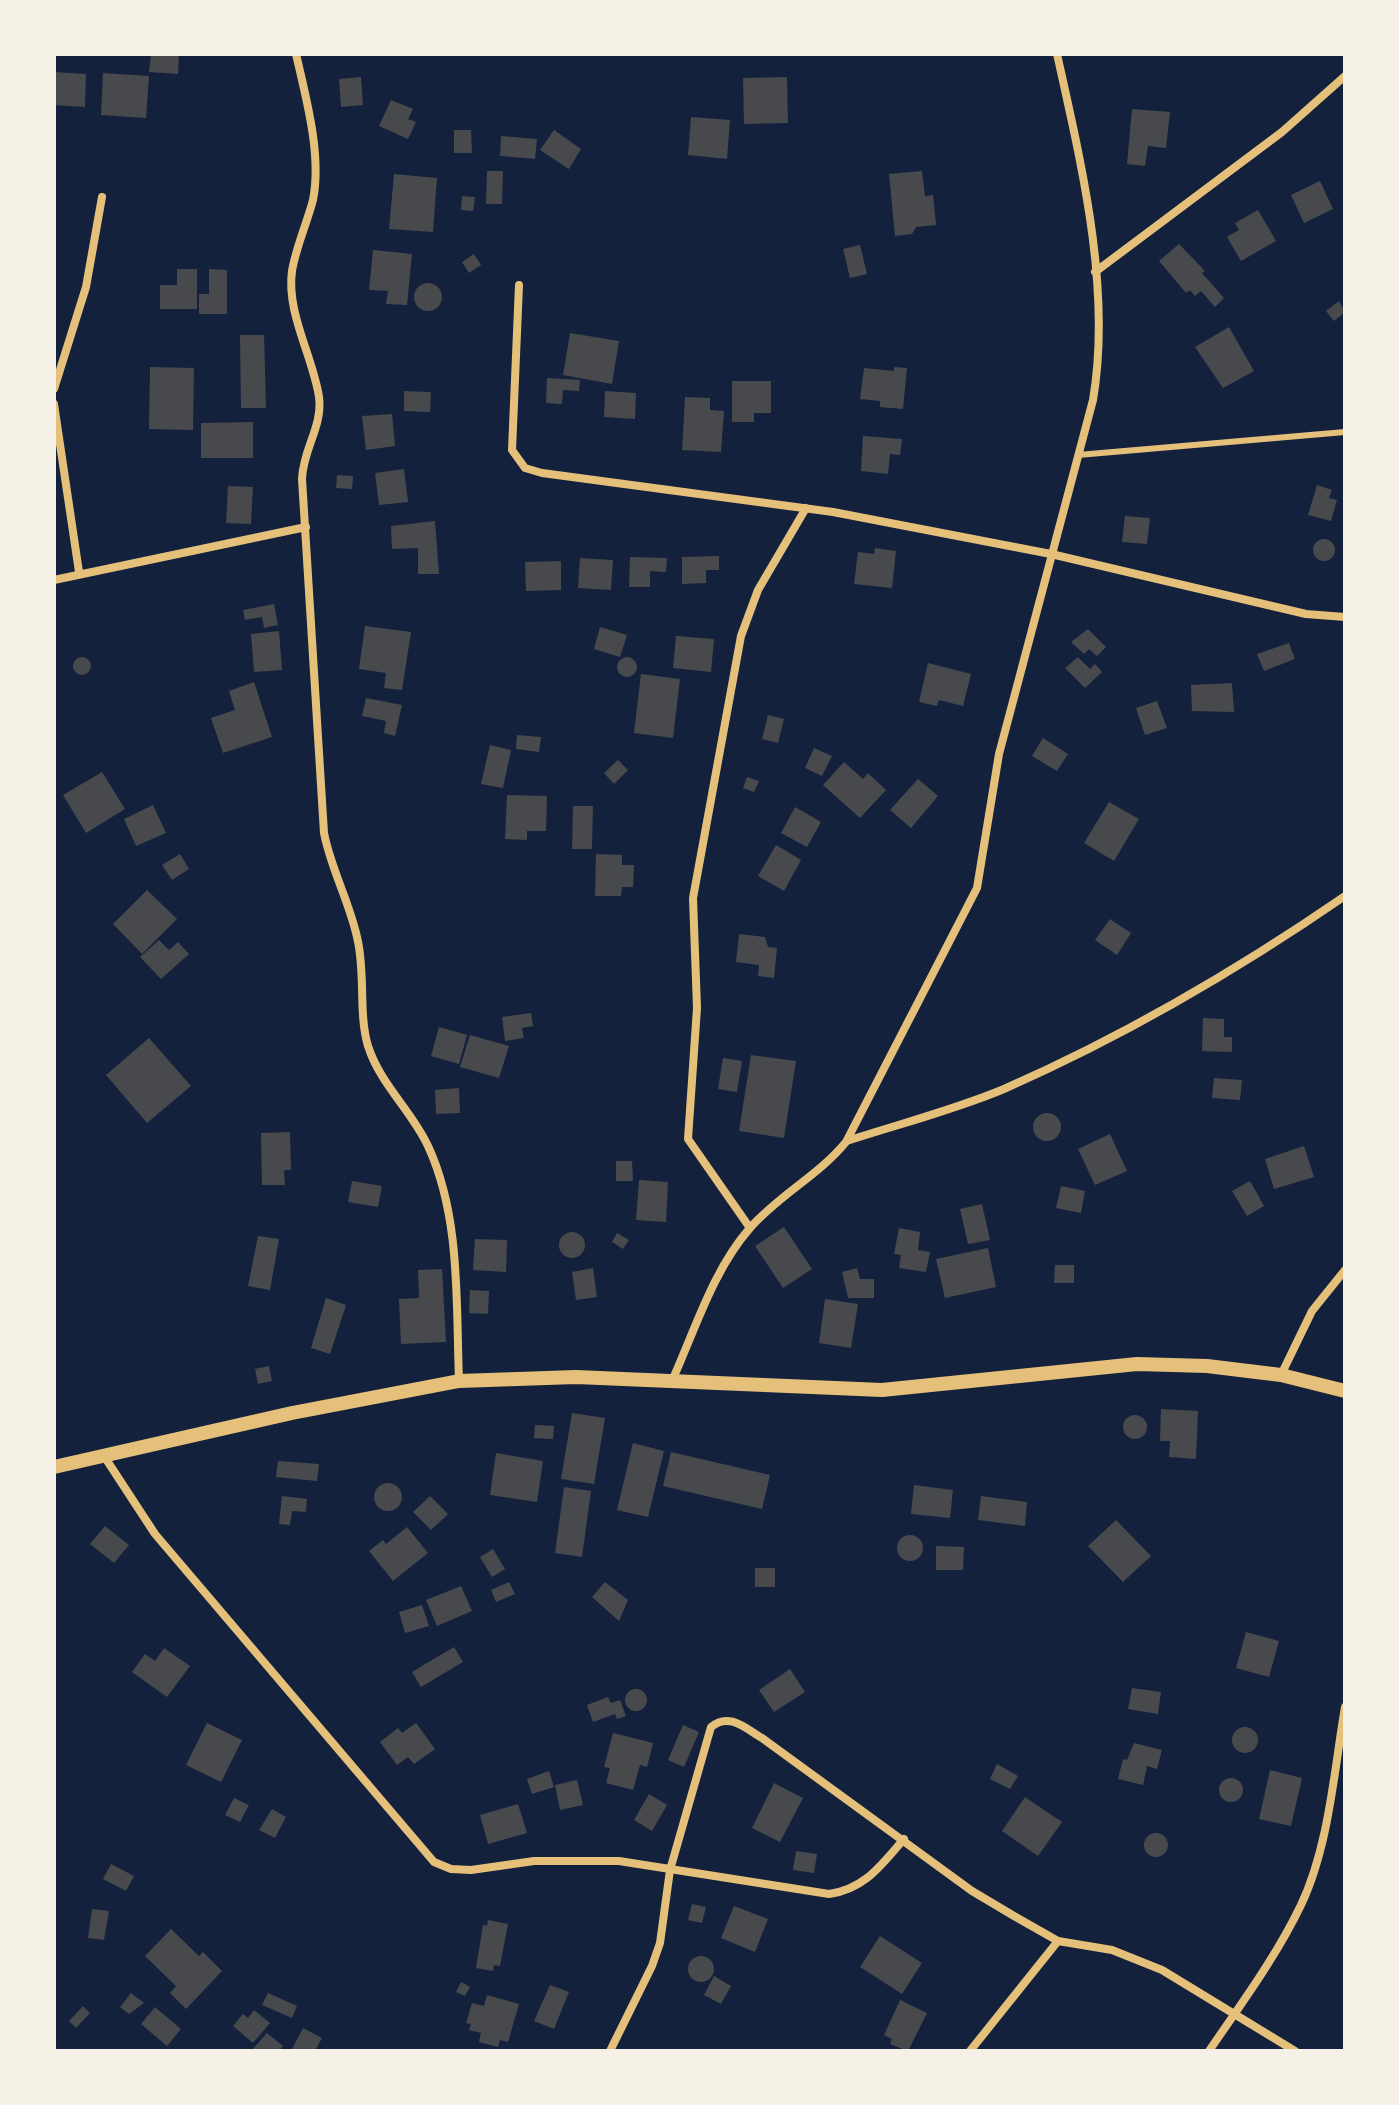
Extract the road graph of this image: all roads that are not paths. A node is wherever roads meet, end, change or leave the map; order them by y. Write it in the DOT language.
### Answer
graph roads {
  1 [pos="296,54"];
  2 [pos="1057,54"];
  3 [pos="1345,76"];
  4 [pos="102,197"];
  5 [pos="1095,272"];
  6 [pos="519,285"];
  7 [pos="54,389"];
  8 [pos="54,404"];
  9 [pos="1345,432"];
  10 [pos="1078,455"];
  11 [pos="806,508"];
  12 [pos="306,527"];
  13 [pos="1051,554"];
  14 [pos="79,572"];
  15 [pos="54,580"];
  16 [pos="1345,617"];
  17 [pos="1345,896"];
  18 [pos="846,1142"];
  19 [pos="750,1228"];
  20 [pos="1345,1270"];
  21 [pos="1281,1375"];
  22 [pos="459,1381"];
  23 [pos="672,1381"];
  24 [pos="1345,1391"];
  25 [pos="104,1456"];
  26 [pos="54,1467"];
  27 [pos="1345,1707"];
  28 [pos="904,1839"];
  29 [pos="670,1870"];
  30 [pos="1058,1941"];
  31 [pos="1235,2013"];
  32 [pos="610,2051"];
  33 [pos="970,2051"];
  34 [pos="1209,2051"];
  35 [pos="1295,2051"];
  1 -- 12 [label="street"];
  2 -- 5 [label="street"];
  3 -- 5 [label="street"];
  4 -- 7 [label="street"];
  5 -- 10 [label="street"];
  6 -- 11 [label="street"];
  8 -- 14 [label="street"];
  9 -- 10 [label="lane"];
  10 -- 13 [label="street"];
  11 -- 13 [label="street"];
  11 -- 19 [label="street"];
  12 -- 14 [label="street"];
  12 -- 22 [label="street"];
  13 -- 16 [label="street"];
  13 -- 18 [label="street"];
  14 -- 15 [label="street"];
  17 -- 18 [label="street"];
  18 -- 19 [label="street"];
  19 -- 23 [label="street"];
  20 -- 21 [label="street"];
  21 -- 23 [label="street"];
  21 -- 24 [label="street"];
  22 -- 23 [label="street"];
  22 -- 25 [label="street"];
  25 -- 26 [label="street"];
  25 -- 29 [label="street"];
  27 -- 31 [label="street"];
  28 -- 29 [label="street"];
  28 -- 29 [label="street"];
  28 -- 30 [label="street"];
  29 -- 32 [label="street"];
  30 -- 31 [label="street"];
  30 -- 33 [label="street"];
  31 -- 34 [label="street"];
  31 -- 35 [label="street"];
}
